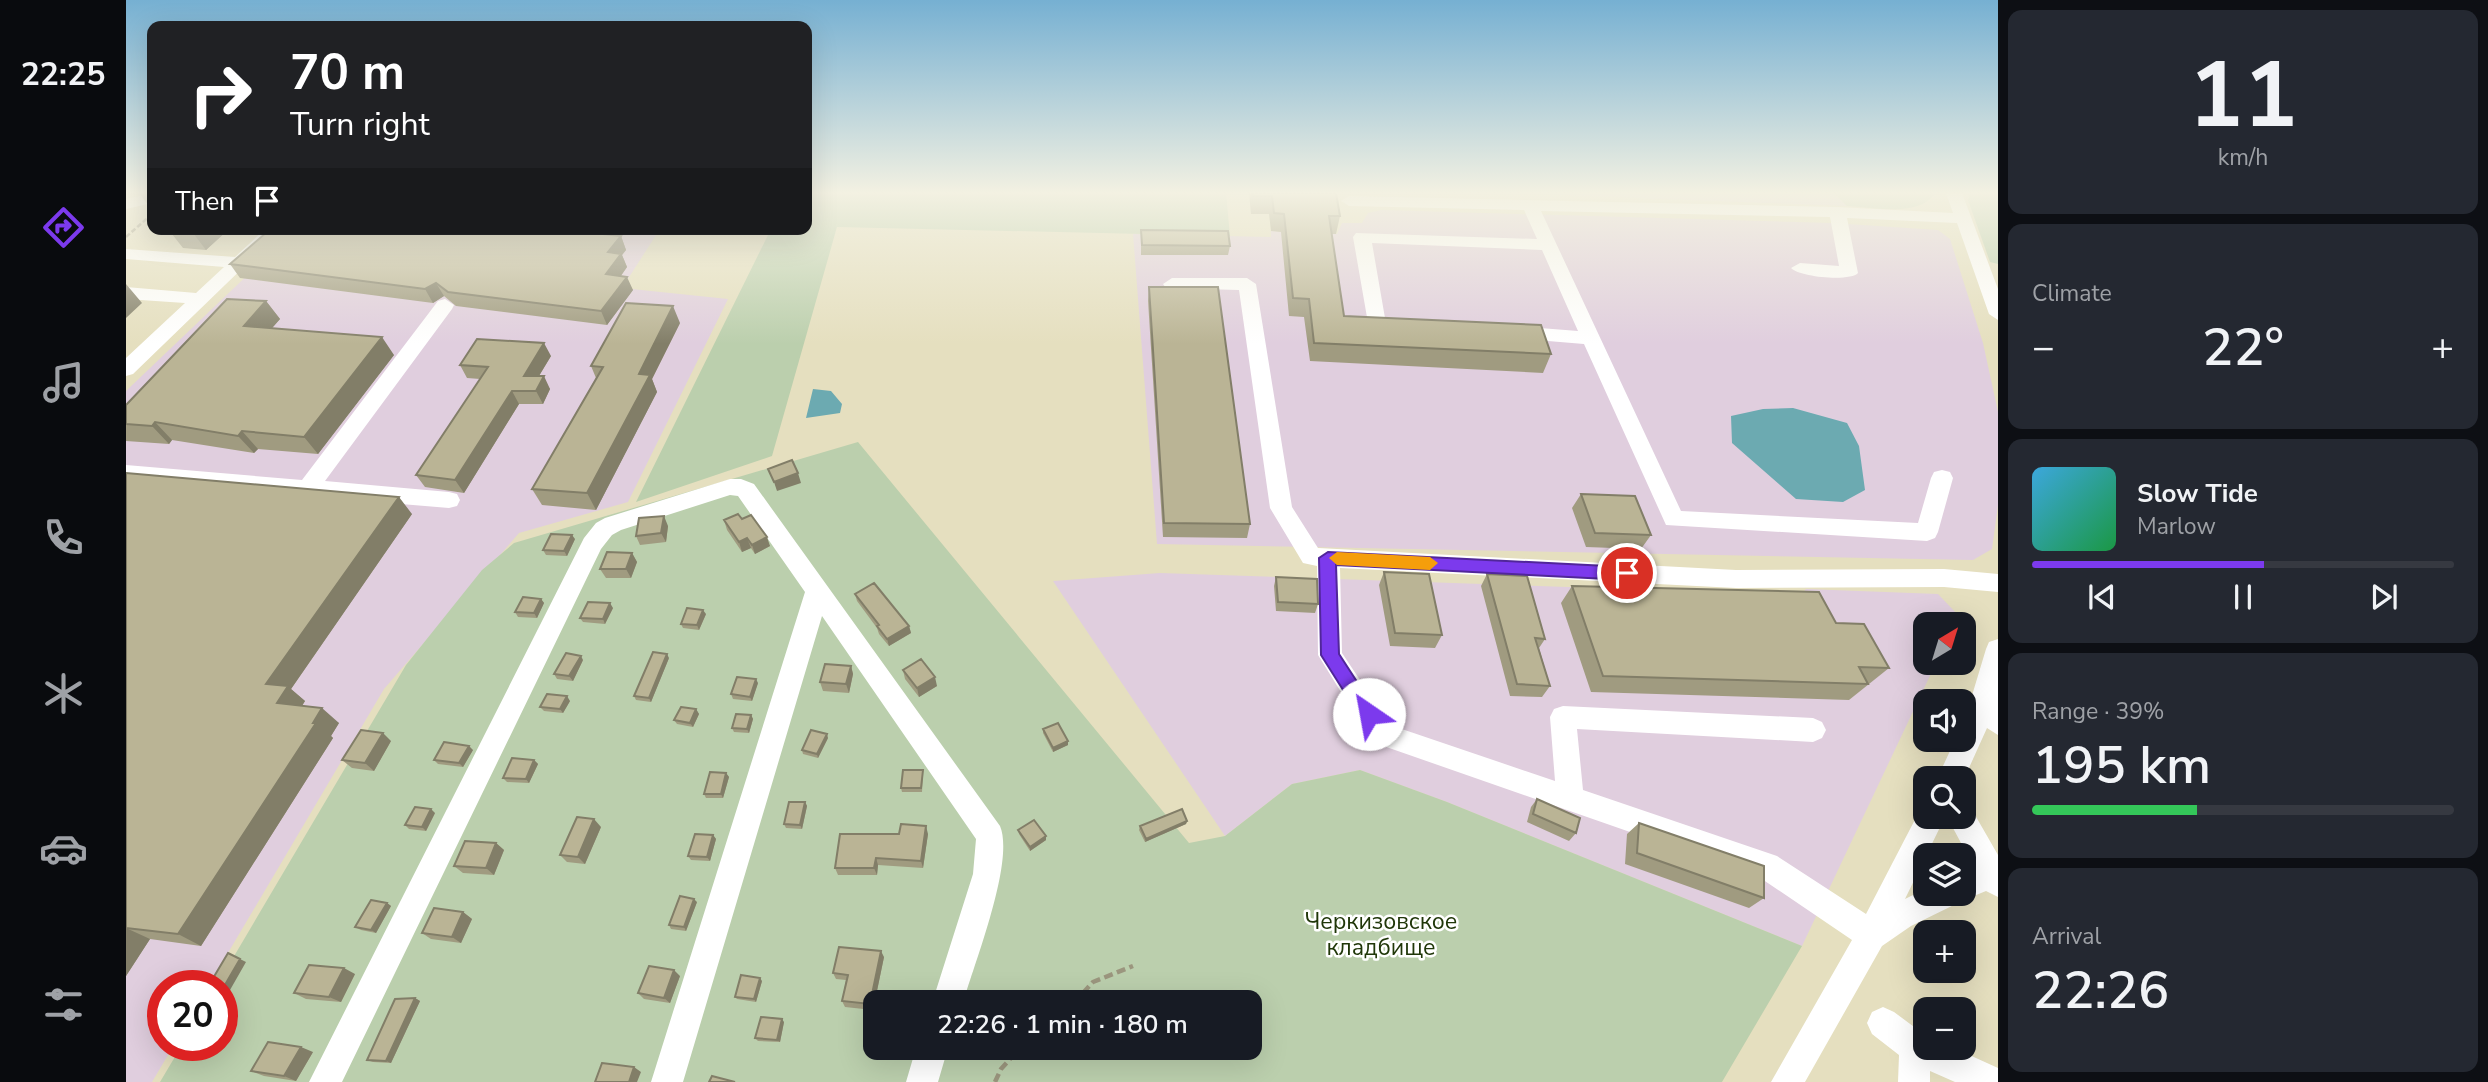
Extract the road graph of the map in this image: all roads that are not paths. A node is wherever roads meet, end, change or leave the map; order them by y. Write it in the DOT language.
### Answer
graph roads {
  1 [pos="174,243"];
  2 [pos="260,243"];
  3 [pos="1363,243"];
  4 [pos="1513,243"];
  5 [pos="1843,243"];
  6 [pos="1974,243"];
  7 [pos="1548,245"];
  8 [pos="126,254"];
  9 [pos="159,257"];
  10 [pos="239,263"];
  11 [pos="1800,268"];
  12 [pos="1172,284"];
  13 [pos="126,293"];
  14 [pos="201,299"];
  15 [pos="445,305"];
  16 [pos="1998,314"];
  17 [pos="1417,326"];
  18 [pos="1497,331"];
  19 [pos="1591,338"];
  20 [pos="126,369"];
  21 [pos="126,473"];
  22 [pos="1942,478"];
  23 [pos="307,489"];
  24 [pos="449,500"];
  25 [pos="1328,558"];
  26 [pos="1998,583"];
  27 [pos="817,592"];
  28 [pos="1998,649"];
  29 [pos="1990,682"];
  30 [pos="1998,723"];
  31 [pos="1813,730"];
  32 [pos="1956,766"];
  33 [pos="1570,799"];
  34 [pos="1925,829"];
  35 [pos="1968,829"];
  36 [pos="1996,876"];
  37 [pos="1976,882"];
  38 [pos="1922,906"];
  39 [pos="1871,935"];
  40 [pos="951,990"];
  41 [pos="1884,1023"];
  42 [pos="1913,1045"];
  43 [pos="928,1060"];
  44 [pos="1915,1060"];
  45 [pos="1944,1060"];
  46 [pos="325,1082"];
  47 [pos="667,1082"];
  48 [pos="922,1082"];
  49 [pos="1787,1082"];
  50 [pos="1914,1082"];
  51 [pos="1992,1082"];
  1 -- 9 [label="street"];
  2 -- 10 [label="street"];
  3 -- 17 [label="street"];
  4 -- 7 [label="street"];
  5 -- 11 [label="street"];
  6 -- 16 [label="street"];
  7 -- 19 [label="street"];
  8 -- 9 [label="street"];
  9 -- 10 [label="street"];
  10 -- 14 [label="street"];
  12 -- 25 [label="street"];
  13 -- 14 [label="street"];
  14 -- 20 [label="street"];
  15 -- 23 [label="street"];
  18 -- 19 [label="street"];
  19 -- 22 [label="street"];
  21 -- 23 [label="street"];
  23 -- 24 [label="street"];
  25 -- 26 [label="street"];
  25 -- 33 [label="street"];
  27 -- 40 [label="street"];
  27 -- 46 [label="street"];
  27 -- 47 [label="street"];
  28 -- 29 [label="street"];
  29 -- 30 [label="street"];
  29 -- 32 [label="street"];
  31 -- 33 [label="street"];
  33 -- 39 [label="street"];
  34 -- 39 [label="street"];
  35 -- 36 [label="street"];
  36 -- 37 [label="street"];
  38 -- 39 [label="street"];
  39 -- 49 [label="street"];
  41 -- 42 [label="street"];
  43 -- 48 [label="street"];
  44 -- 50 [label="street"];
  45 -- 51 [label="street"];
}
